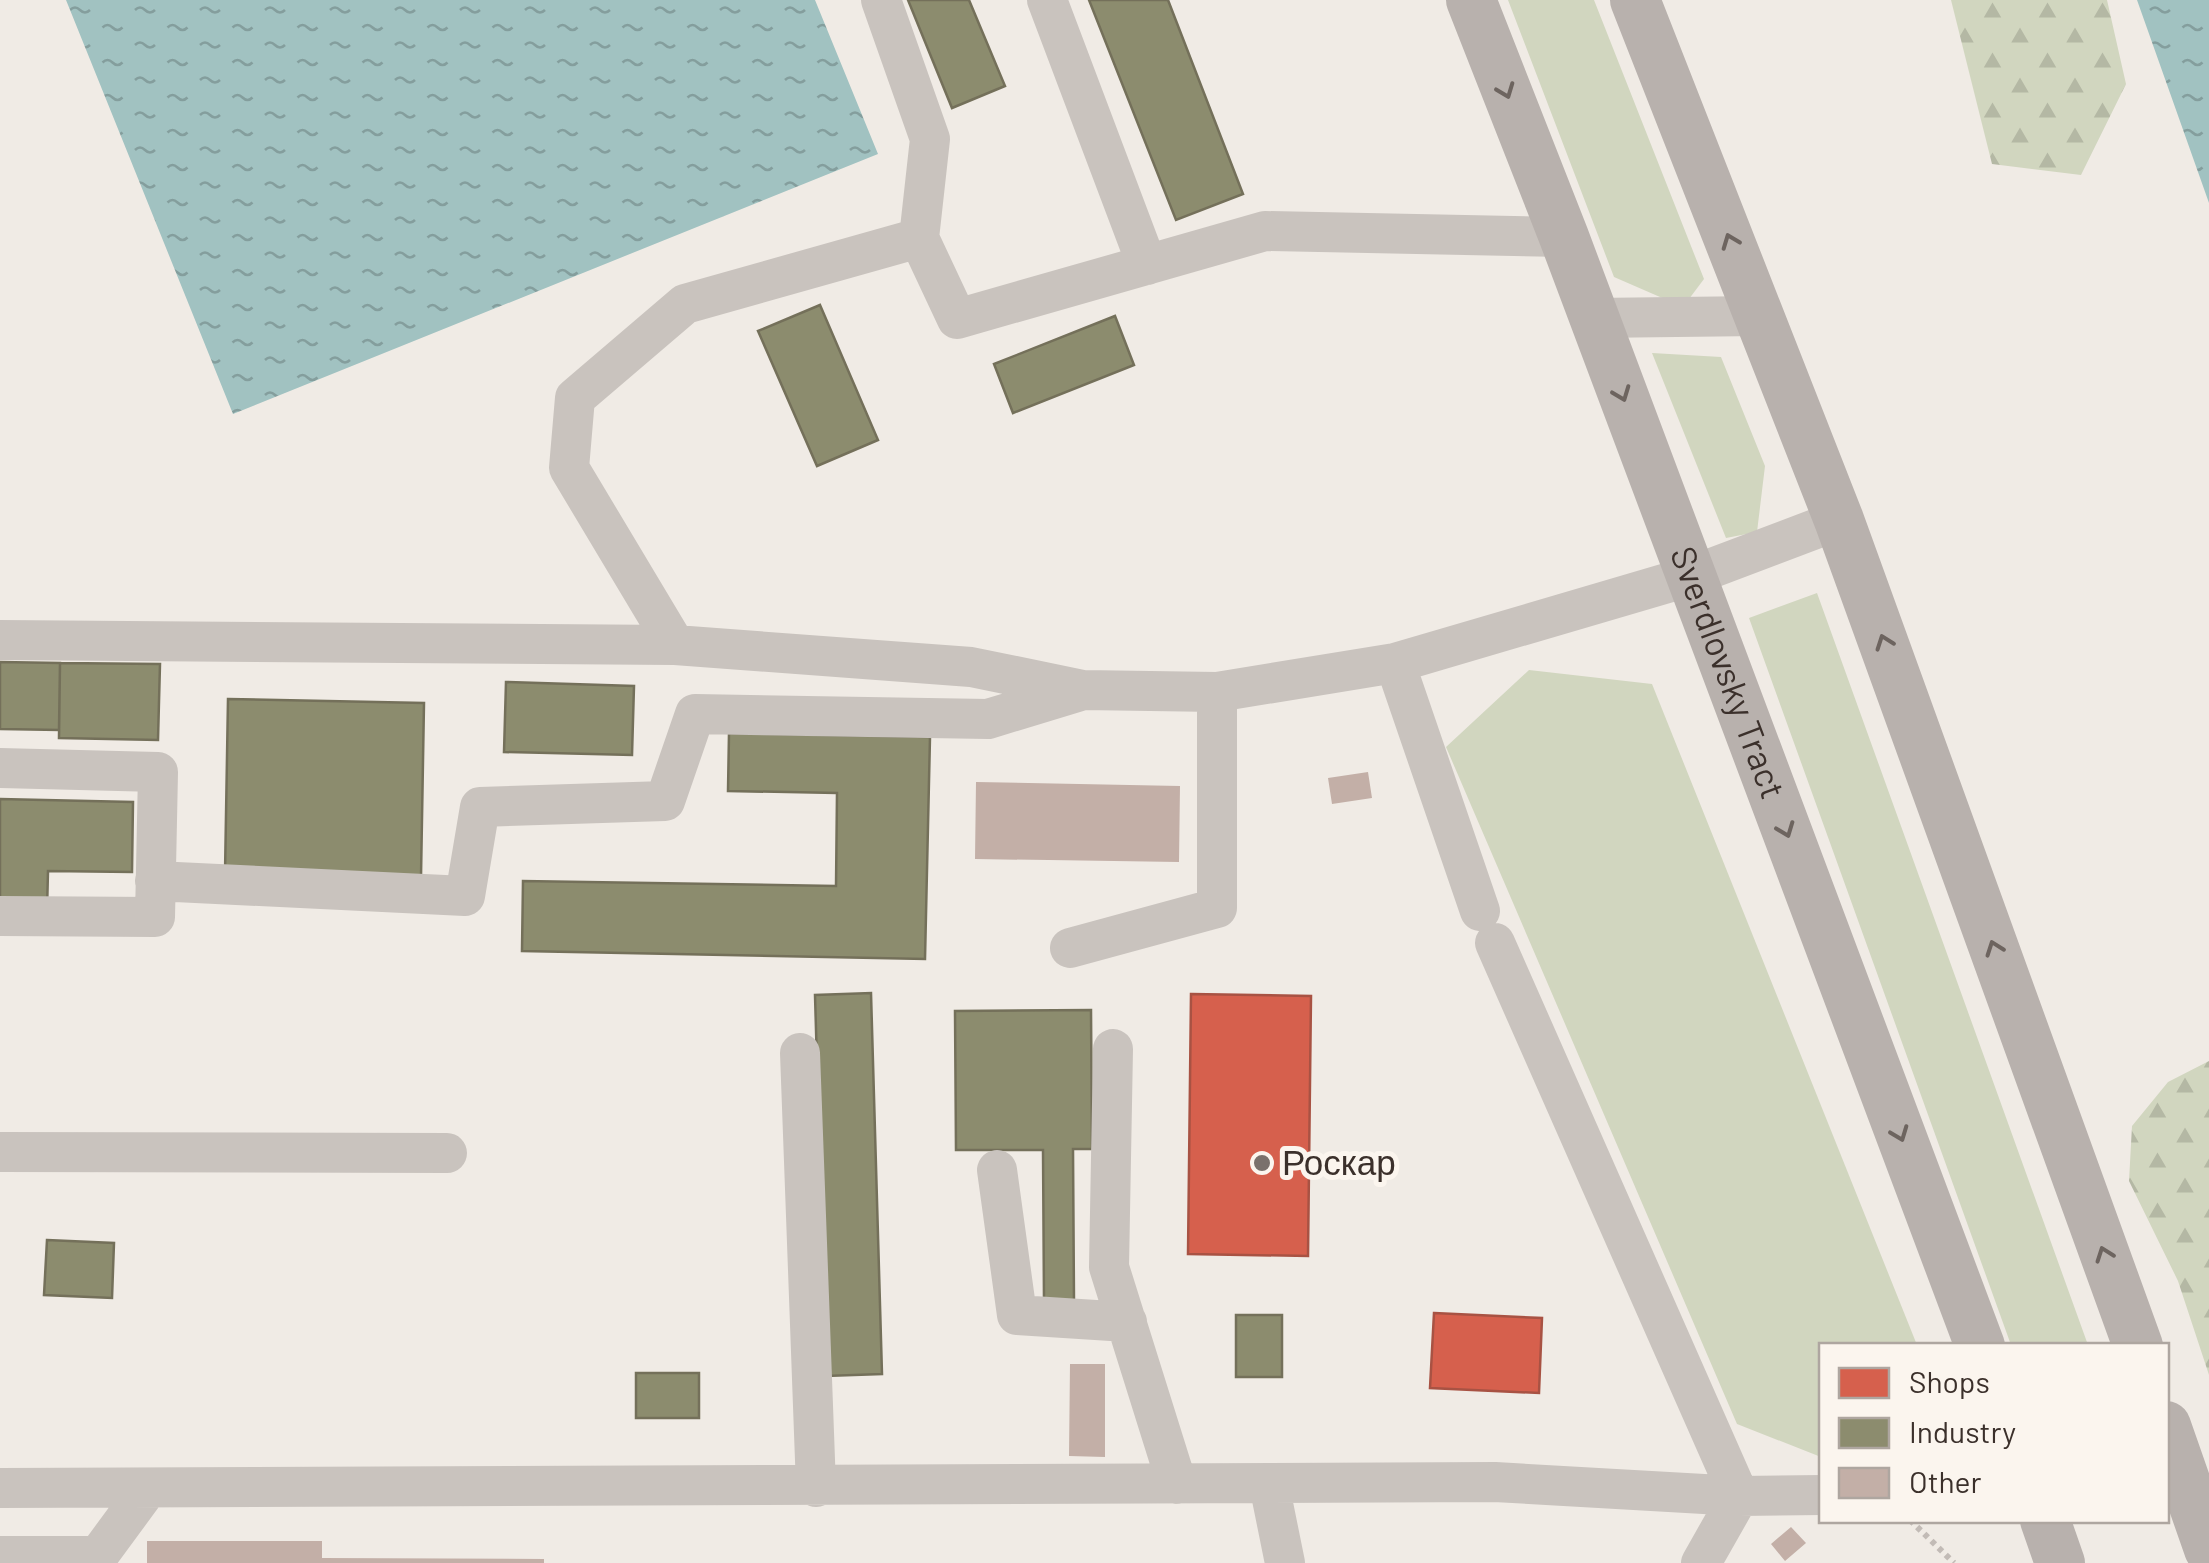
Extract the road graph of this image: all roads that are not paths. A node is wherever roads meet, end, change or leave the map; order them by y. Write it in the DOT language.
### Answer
graph roads {
  1 [pos="881,0"];
  2 [pos="1047,0"];
  3 [pos="1471,0"];
  4 [pos="1635,0"];
  5 [pos="1564,237"];
  6 [pos="919,238"];
  7 [pos="1147,265"];
  8 [pos="1759,316"];
  9 [pos="1593,318"];
  10 [pos="1839,520"];
  11 [pos="1691,576"];
  12 [pos="0,640"];
  13 [pos="675,645"];
  14 [pos="1395,664"];
  15 [pos="1084,690"];
  16 [pos="1218,692"];
  17 [pos="0,768"];
  18 [pos="155,881"];
  19 [pos="0,916"];
  20 [pos="1070,948"];
  21 [pos="1113,1049"];
  22 [pos="800,1052"];
  23 [pos="0,1152"];
  24 [pos="447,1153"];
  25 [pos="997,1170"];
  26 [pos="1127,1322"];
  27 [pos="1979,1343"];
  28 [pos="2137,1343"];
  29 [pos="2170,1444"];
  30 [pos="1178,1484"];
  31 [pos="1268,1484"];
  32 [pos="816,1487"];
  33 [pos="0,1488"];
  34 [pos="148,1488"];
  35 [pos="1819,1495"];
  36 [pos="1739,1496"];
  37 [pos="2046,1523"];
  38 [pos="2209,1549"];
  39 [pos="0,1556"];
  40 [pos="1285,1563"];
  41 [pos="1701,1563"];
  42 [pos="2060,1563"];
  1 -- 6 [label="lane"];
  2 -- 7 [label="lane"];
  3 -- 5 [label="main road, Sverdlovsky Tract, one-way"];
  8 -- 4 [label="main road, one-way"];
  5 -- 7 [label="lane"];
  5 -- 9 [label="main road, Sverdlovsky Tract"];
  6 -- 7 [label="lane"];
  6 -- 13 [label="lane"];
  8 -- 9 [label="lane"];
  8 -- 10 [label="main road"];
  9 -- 11 [label="main road, Sverdlovsky Tract, one-way"];
  10 -- 11 [label="lane"];
  28 -- 10 [label="main road, one-way"];
  11 -- 14 [label="lane"];
  11 -- 27 [label="main road, Sverdlovsky Tract, one-way"];
  12 -- 13 [label="lane"];
  13 -- 15 [label="lane"];
  14 -- 16 [label="lane"];
  14 -- 36 [label="lane"];
  15 -- 16 [label="lane"];
  15 -- 18 [label="lane"];
  16 -- 20 [label="lane"];
  17 -- 18 [label="lane"];
  18 -- 19 [label="lane"];
  21 -- 26 [label="lane"];
  22 -- 32 [label="lane"];
  23 -- 24 [label="lane"];
  25 -- 26 [label="lane"];
  26 -- 30 [label="lane"];
  29 -- 38 [label="main road"];
  30 -- 31 [label="lane"];
  30 -- 32 [label="lane"];
  31 -- 36 [label="lane"];
  31 -- 40 [label="lane"];
  32 -- 34 [label="lane"];
  33 -- 34 [label="lane"];
  34 -- 39 [label="lane"];
  35 -- 36 [label="lane"];
  36 -- 41 [label="lane"];
  37 -- 42 [label="main road"];
}
